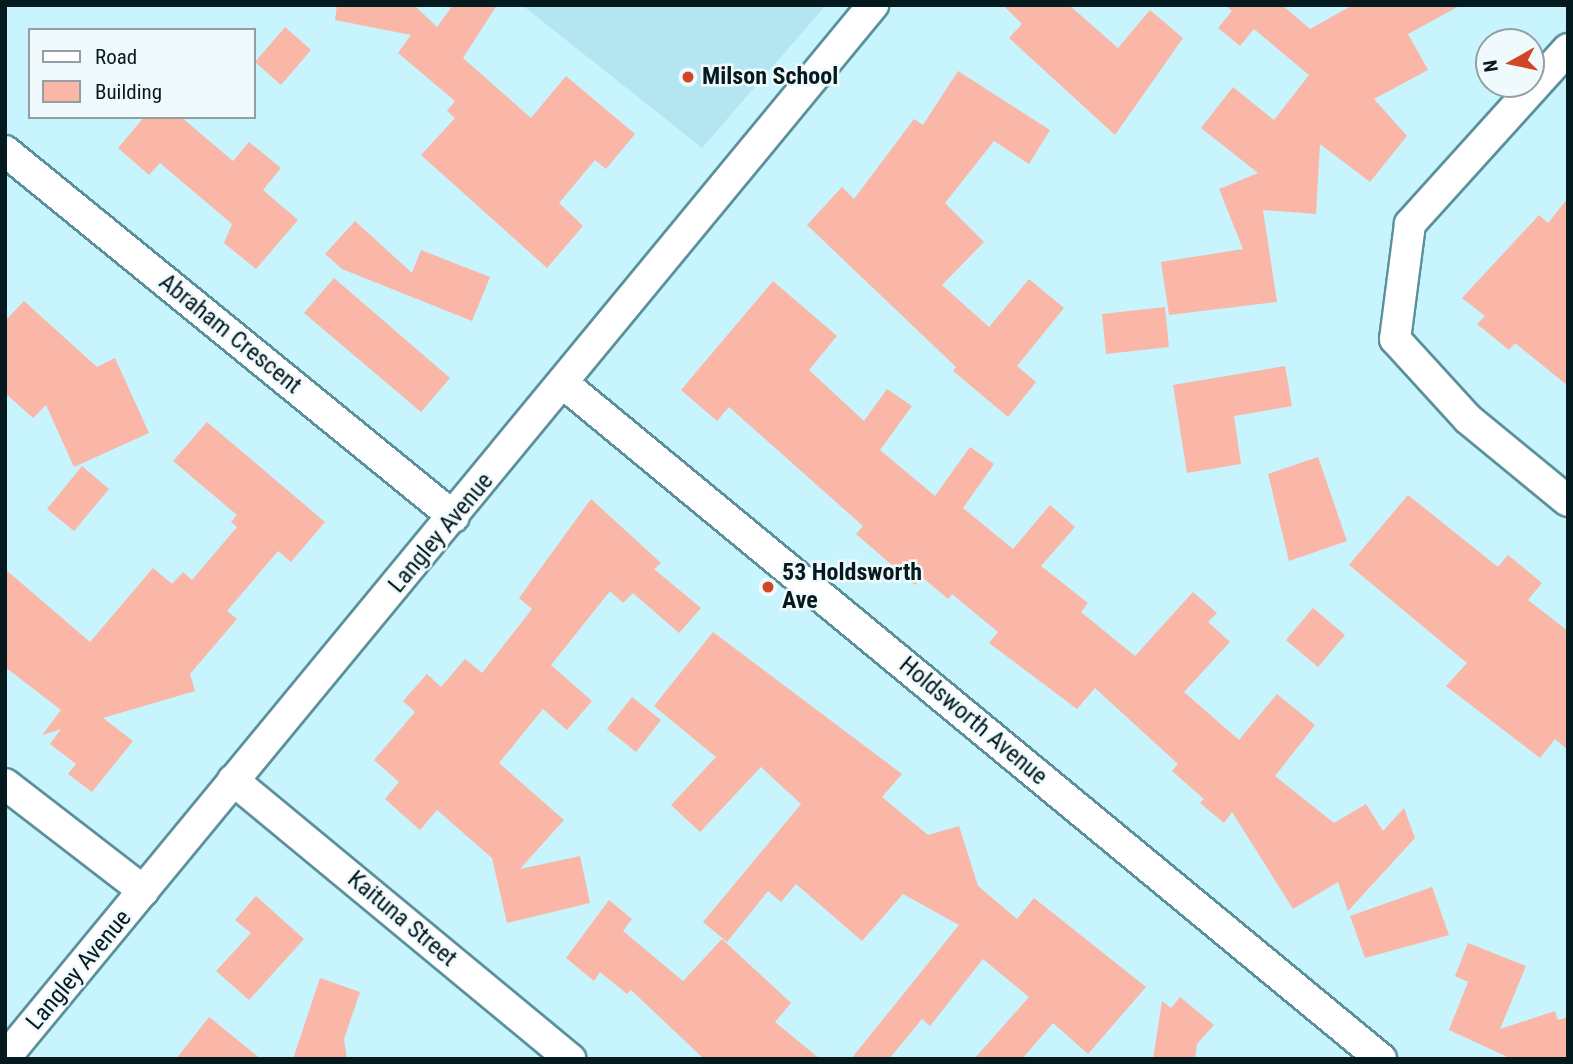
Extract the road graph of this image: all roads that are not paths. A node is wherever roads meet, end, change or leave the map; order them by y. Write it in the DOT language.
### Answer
graph roads {
  1 [pos="873,5"];
  2 [pos="1568,49"];
  3 [pos="5,151"];
  4 [pos="564,384"];
  5 [pos="1568,501"];
  6 [pos="454,517"];
  7 [pos="233,780"];
  8 [pos="5,784"];
  9 [pos="145,891"];
  10 [pos="5,1058"];
  11 [pos="569,1059"];
  12 [pos="1381,1059"];
  1 -- 4 [label="street, Langley Avenue"];
  2 -- 5 [label="street"];
  3 -- 6 [label="street, Abraham Crescent"];
  4 -- 6 [label="street, Langley Avenue"];
  4 -- 12 [label="street, Holdsworth Avenue"];
  6 -- 7 [label="street, Langley Avenue"];
  7 -- 9 [label="street, Langley Avenue"];
  7 -- 11 [label="street, Kaituna Street"];
  8 -- 9 [label="street"];
  9 -- 10 [label="street, Langley Avenue"];
}
